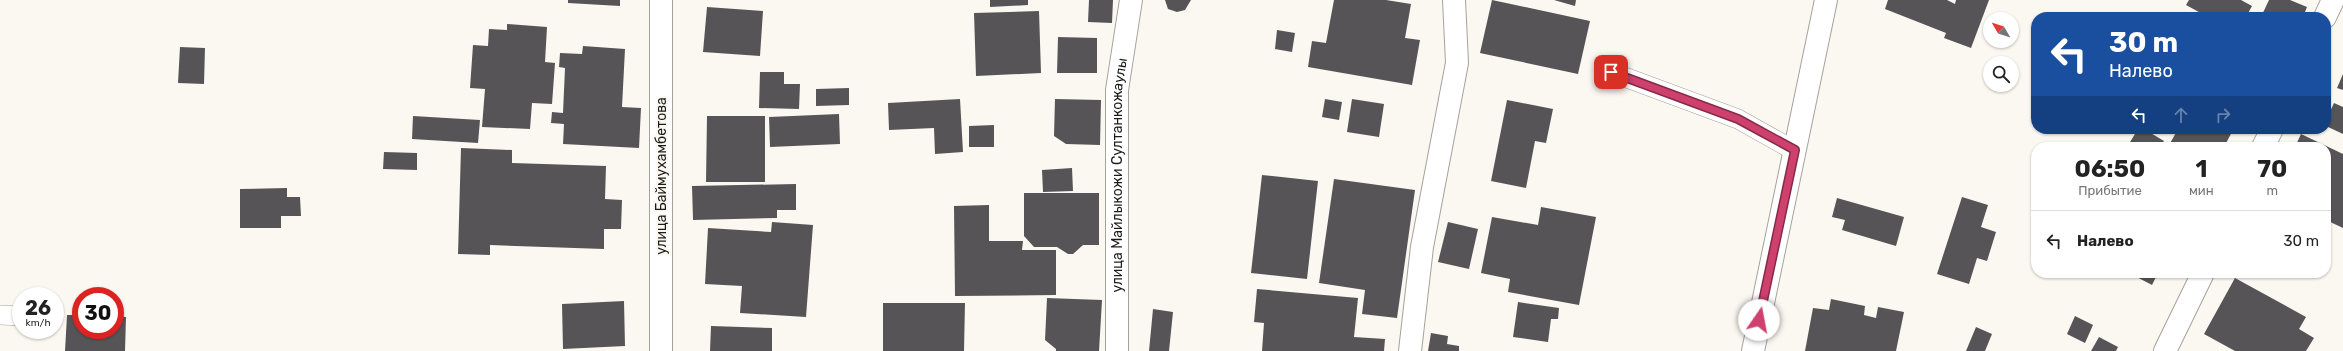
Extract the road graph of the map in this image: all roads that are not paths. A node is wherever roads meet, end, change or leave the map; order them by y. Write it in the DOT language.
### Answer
graph roads {
  1 [pos="661,0"];
  2 [pos="1131,0"];
  3 [pos="1454,0"];
  4 [pos="1826,0"];
  5 [pos="2333,0"];
  6 [pos="2327,12"];
  7 [pos="1611,72"];
  8 [pos="1795,150"];
  9 [pos="2201,278"];
  10 [pos="0,315"];
  11 [pos="12,316"];
  12 [pos="661,351"];
  13 [pos="1117,351"];
  14 [pos="1410,351"];
  15 [pos="1753,351"];
  16 [pos="2165,351"];
  1 -- 12 [label="street, улица Баймухамбетова"];
  2 -- 13 [label="street, улица Майлыкожи Султанкожаулы"];
  3 -- 14 [label="street"];
  4 -- 8 [label="street"];
  5 -- 6 [label="street"];
  7 -- 8 [label="lane"];
  8 -- 15 [label="street"];
  9 -- 16 [label="street"];
  10 -- 11 [label="lane"];
}
